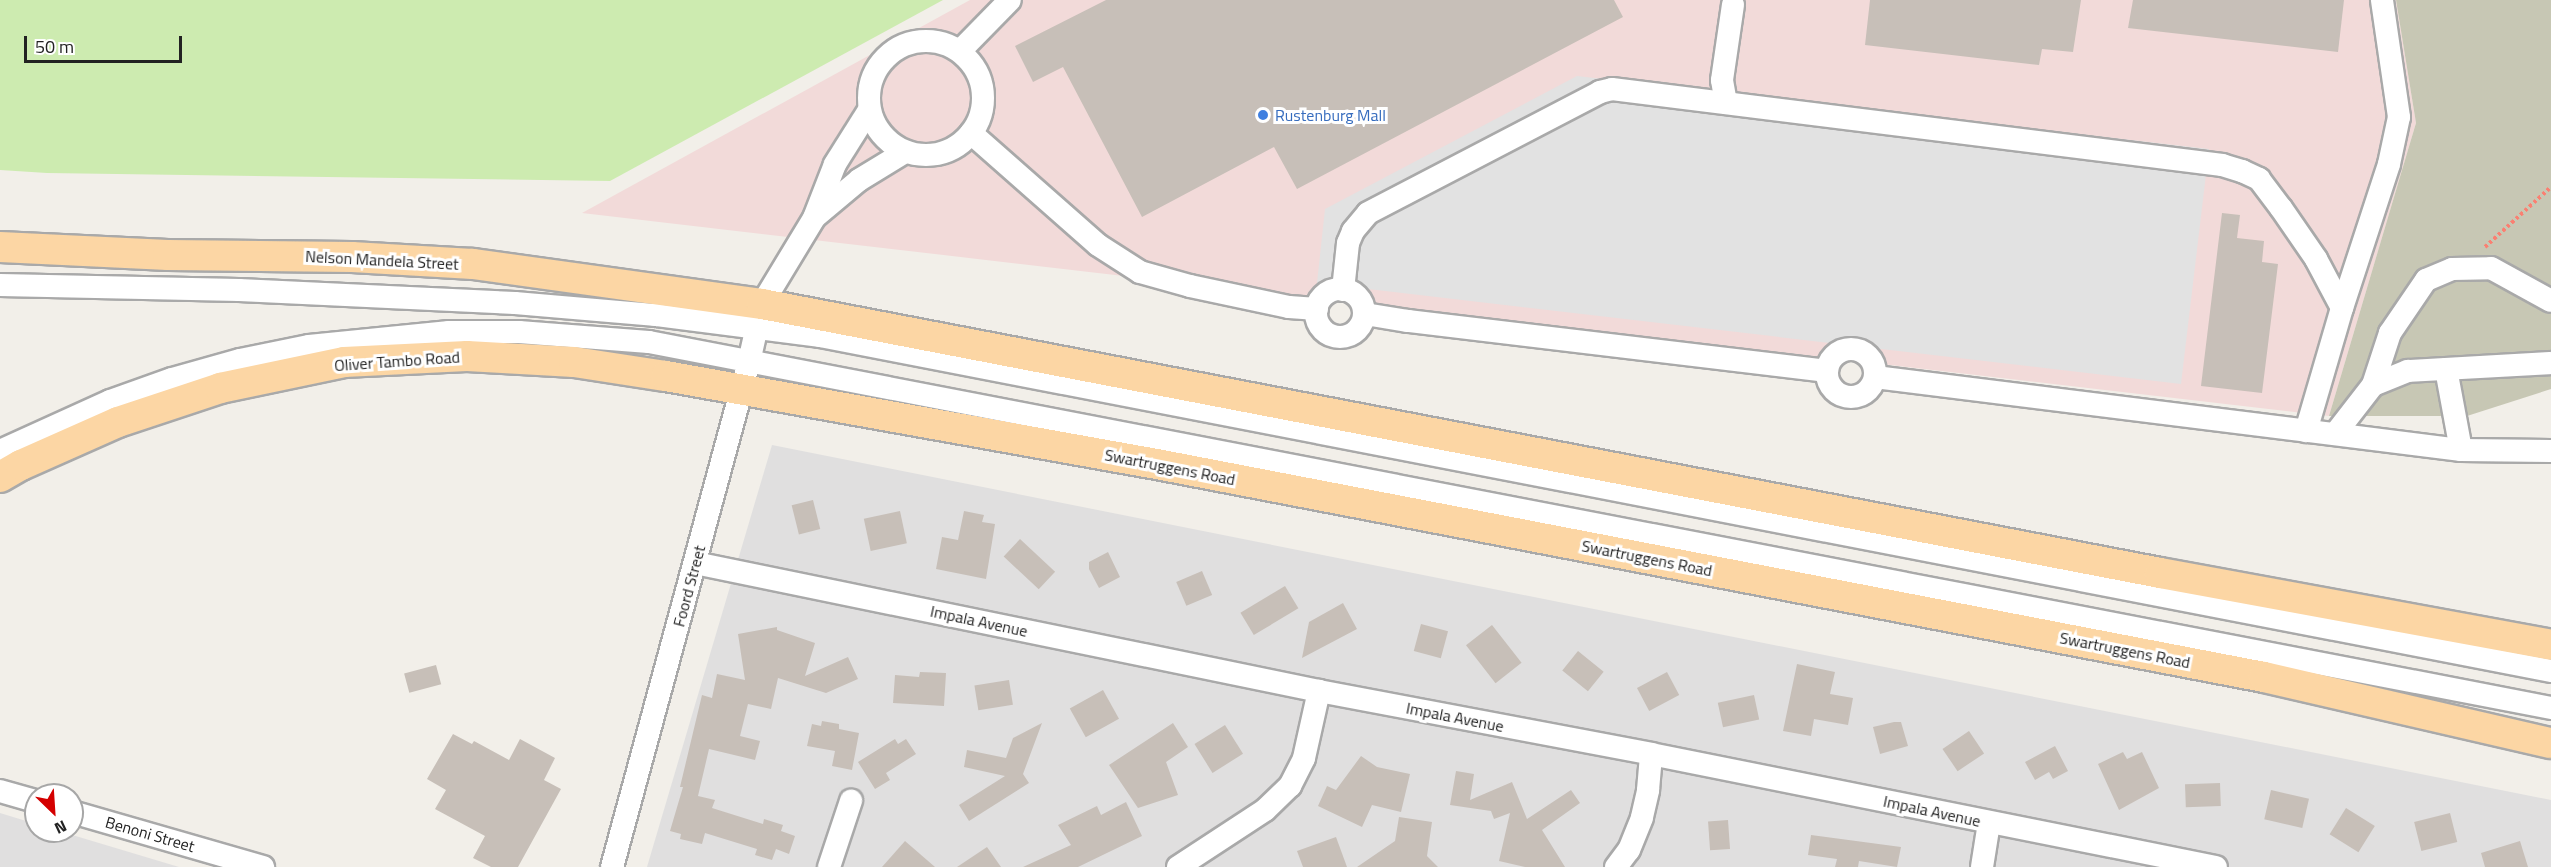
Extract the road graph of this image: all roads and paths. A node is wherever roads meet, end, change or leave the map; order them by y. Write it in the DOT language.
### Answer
graph roads {
  1 [pos="1010,0"];
  2 [pos="2382,0"];
  3 [pos="1733,5"];
  4 [pos="960,51"];
  5 [pos="1726,103"];
  6 [pos="869,110"];
  7 [pos="971,133"];
  8 [pos="905,152"];
  9 [pos="2551,186"];
  10 [pos="814,218"];
  11 [pos="0,247"];
  12 [pos="2483,249"];
  13 [pos="0,285"];
  14 [pos="1343,290"];
  15 [pos="2551,301"];
  16 [pos="2342,308"];
  17 [pos="1317,309"];
  18 [pos="1365,314"];
  19 [pos="759,316"];
  20 [pos="749,362"];
  21 [pos="2551,363"];
  22 [pos="2446,369"];
  23 [pos="1827,371"];
  24 [pos="1875,377"];
  25 [pos="2373,385"];
  26 [pos="740,390"];
  27 [pos="2306,431"];
  28 [pos="2335,434"];
  29 [pos="2461,450"];
  30 [pos="0,451"];
  31 [pos="2551,451"];
  32 [pos="0,477"];
  33 [pos="695,563"];
  34 [pos="2551,645"];
  35 [pos="2551,670"];
  36 [pos="1319,691"];
  37 [pos="2551,708"];
  38 [pos="2551,743"];
  39 [pos="1651,754"];
  40 [pos="0,791"];
  41 [pos="24,798"];
  42 [pos="850,801"];
  43 [pos="84,815"];
  44 [pos="1989,823"];
  45 [pos="263,867"];
  46 [pos="612,867"];
  47 [pos="829,867"];
  48 [pos="1178,867"];
  49 [pos="1616,867"];
  50 [pos="1983,867"];
  51 [pos="2216,867"];
  1 -- 4 [label="street"];
  2 -- 16 [label="street"];
  3 -- 5 [label="street"];
  4 -- 6 [label="street"];
  4 -- 7 [label="street"];
  5 -- 14 [label="street"];
  5 -- 16 [label="street"];
  6 -- 8 [label="street"];
  6 -- 10 [label="street"];
  7 -- 8 [label="street"];
  7 -- 17 [label="street"];
  8 -- 10 [label="street"];
  9 -- 12 [label="path"];
  10 -- 19 [label="street, Foord Street"];
  11 -- 19 [label="main road, Nelson Mandela Street"];
  13 -- 19 [label="street"];
  14 -- 17 [label="street"];
  14 -- 18 [label="street"];
  15 -- 25 [label="street"];
  16 -- 27 [label="street"];
  17 -- 18 [label="street"];
  18 -- 23 [label="street"];
  19 -- 20 [label="street, Foord Street"];
  19 -- 34 [label="main road"];
  19 -- 35 [label="street"];
  20 -- 26 [label="street, Foord Street"];
  20 -- 30 [label="street"];
  20 -- 37 [label="street"];
  21 -- 22 [label="street"];
  22 -- 25 [label="street"];
  22 -- 29 [label="street"];
  23 -- 24 [label="street"];
  23 -- 24 [label="street"];
  24 -- 27 [label="street"];
  25 -- 28 [label="street"];
  26 -- 32 [label="main road, Oliver Tambo Road"];
  26 -- 33 [label="street, Foord Street"];
  26 -- 38 [label="main road, Swartruggens Road"];
  27 -- 28 [label="street"];
  28 -- 29 [label="street"];
  29 -- 31 [label="street"];
  33 -- 36 [label="street, Impala Avenue"];
  33 -- 46 [label="street, Foord Street"];
  36 -- 39 [label="street, Impala Avenue"];
  36 -- 48 [label="street"];
  39 -- 44 [label="street, Impala Avenue"];
  39 -- 49 [label="street"];
  40 -- 41 [label="street"];
  42 -- 47 [label="street"];
  43 -- 45 [label="street, Benoni Street"];
  44 -- 50 [label="street"];
  44 -- 51 [label="street, Impala Avenue"];
}
